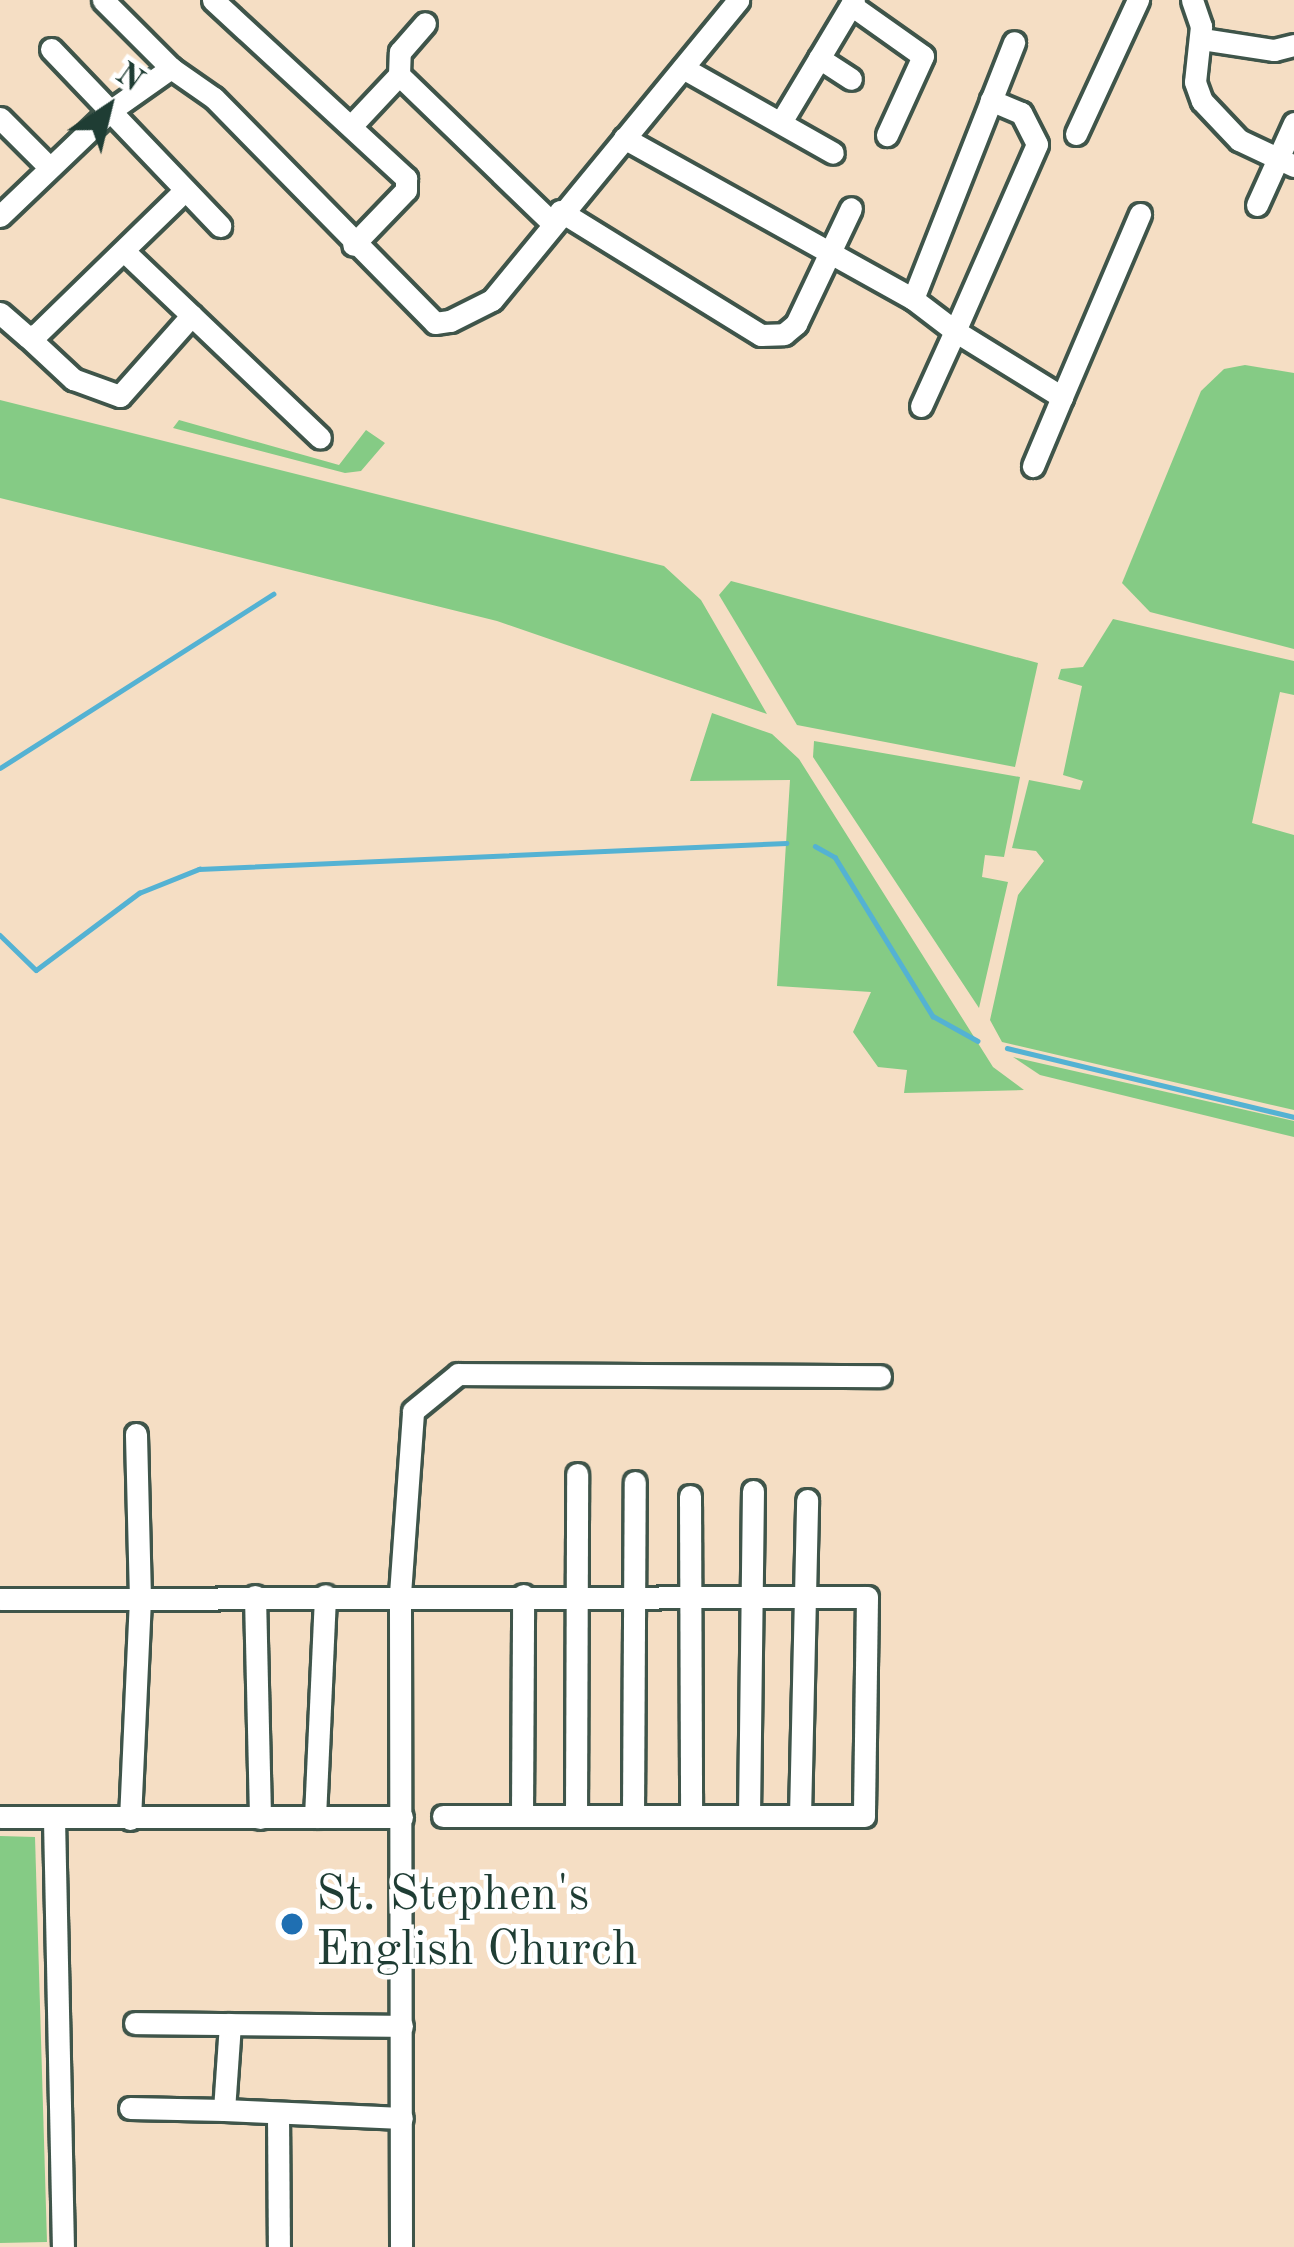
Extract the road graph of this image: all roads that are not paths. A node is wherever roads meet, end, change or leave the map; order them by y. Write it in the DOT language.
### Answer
graph roads {
  1 [pos="103,0"];
  2 [pos="213,0"];
  3 [pos="738,0"];
  4 [pos="1138,0"];
  5 [pos="1192,0"];
  6 [pos="852,3"];
  7 [pos="424,23"];
  8 [pos="1202,38"];
  9 [pos="1014,42"];
  10 [pos="1294,45"];
  11 [pos="51,50"];
  12 [pos="819,58"];
  13 [pos="171,68"];
  14 [pos="683,68"];
  15 [pos="399,76"];
  16 [pos="851,79"];
  17 [pos="991,100"];
  18 [pos="110,111"];
  19 [pos="0,118"];
  20 [pos="781,122"];
  21 [pos="1294,123"];
  22 [pos="352,124"];
  23 [pos="1076,134"];
  24 [pos="886,135"];
  25 [pos="624,138"];
  26 [pos="833,153"];
  27 [pos="1286,162"];
  28 [pos="48,166"];
  29 [pos="185,190"];
  30 [pos="1258,205"];
  31 [pos="851,208"];
  32 [pos="1140,214"];
  33 [pos="0,216"];
  34 [pos="555,216"];
  35 [pos="220,226"];
  36 [pos="353,245"];
  37 [pos="125,252"];
  38 [pos="827,256"];
  39 [pos="913,299"];
  40 [pos="0,313"];
  41 [pos="192,315"];
  42 [pos="955,331"];
  43 [pos="28,337"];
  44 [pos="1062,397"];
  45 [pos="921,406"];
  46 [pos="320,438"];
  47 [pos="1033,466"];
  48 [pos="880,1376"];
  49 [pos="136,1433"];
  50 [pos="577,1474"];
  51 [pos="635,1482"];
  52 [pos="753,1491"];
  53 [pos="690,1496"];
  54 [pos="807,1500"];
  55 [pos="400,1594"];
  56 [pos="523,1594"];
  57 [pos="634,1594"];
  58 [pos="325,1595"];
  59 [pos="578,1595"];
  60 [pos="750,1595"];
  61 [pos="255,1596"];
  62 [pos="806,1596"];
  63 [pos="692,1598"];
  64 [pos="140,1599"];
  65 [pos="0,1600"];
  66 [pos="691,1815"];
  67 [pos="0,1816"];
  68 [pos="443,1816"];
  69 [pos="522,1816"];
  70 [pos="577,1816"];
  71 [pos="634,1816"];
  72 [pos="749,1816"];
  73 [pos="800,1816"];
  74 [pos="315,1817"];
  75 [pos="402,1817"];
  76 [pos="260,1818"];
  77 [pos="54,1819"];
  78 [pos="130,1819"];
  79 [pos="135,2023"];
  80 [pos="230,2024"];
  81 [pos="402,2026"];
  82 [pos="130,2108"];
  83 [pos="224,2110"];
  84 [pos="278,2113"];
  85 [pos="402,2118"];
  86 [pos="63,2247"];
  87 [pos="279,2247"];
  88 [pos="401,2247"];
  1 -- 13 [label="street"];
  2 -- 22 [label="street"];
  3 -- 14 [label="street"];
  4 -- 23 [label="street"];
  5 -- 8 [label="street"];
  6 -- 12 [label="street"];
  6 -- 24 [label="street"];
  7 -- 15 [label="street"];
  8 -- 10 [label="street"];
  8 -- 27 [label="street"];
  9 -- 17 [label="street"];
  11 -- 18 [label="street"];
  12 -- 16 [label="street"];
  12 -- 20 [label="street"];
  13 -- 18 [label="street"];
  13 -- 36 [label="street"];
  14 -- 20 [label="street"];
  14 -- 25 [label="street"];
  15 -- 22 [label="street"];
  15 -- 34 [label="street"];
  17 -- 39 [label="street"];
  17 -- 42 [label="street"];
  18 -- 28 [label="street"];
  18 -- 29 [label="street"];
  19 -- 28 [label="street"];
  20 -- 26 [label="street"];
  21 -- 27 [label="street"];
  22 -- 36 [label="street"];
  25 -- 34 [label="street"];
  25 -- 38 [label="street"];
  27 -- 30 [label="street"];
  28 -- 33 [label="street"];
  29 -- 35 [label="street"];
  29 -- 37 [label="street"];
  31 -- 38 [label="street"];
  32 -- 44 [label="street"];
  34 -- 36 [label="street"];
  34 -- 38 [label="street"];
  37 -- 41 [label="street"];
  37 -- 43 [label="street"];
  38 -- 39 [label="street"];
  39 -- 42 [label="street"];
  40 -- 43 [label="street"];
  41 -- 43 [label="street"];
  41 -- 46 [label="street"];
  42 -- 44 [label="street"];
  42 -- 45 [label="street"];
  44 -- 47 [label="street"];
  48 -- 55 [label="street"];
  49 -- 64 [label="street"];
  50 -- 59 [label="street"];
  51 -- 57 [label="street"];
  52 -- 60 [label="street"];
  53 -- 63 [label="street"];
  54 -- 62 [label="street"];
  55 -- 56 [label="street"];
  55 -- 58 [label="street"];
  55 -- 75 [label="street"];
  56 -- 59 [label="street"];
  56 -- 69 [label="street"];
  57 -- 59 [label="street"];
  57 -- 63 [label="street"];
  57 -- 71 [label="street"];
  58 -- 61 [label="street"];
  58 -- 74 [label="street"];
  59 -- 70 [label="street"];
  60 -- 62 [label="street"];
  60 -- 63 [label="street"];
  60 -- 72 [label="street"];
  61 -- 64 [label="street"];
  61 -- 76 [label="street"];
  62 -- 73 [label="street"];
  62 -- 73 [label="street"];
  63 -- 66 [label="street"];
  64 -- 65 [label="street"];
  64 -- 78 [label="street"];
  66 -- 71 [label="street"];
  66 -- 72 [label="street"];
  67 -- 77 [label="street"];
  68 -- 69 [label="street"];
  69 -- 70 [label="street"];
  70 -- 71 [label="street"];
  72 -- 73 [label="street"];
  74 -- 75 [label="street"];
  74 -- 76 [label="street"];
  75 -- 81 [label="street"];
  76 -- 78 [label="street"];
  77 -- 78 [label="street"];
  77 -- 86 [label="street"];
  79 -- 80 [label="street"];
  80 -- 81 [label="street"];
  80 -- 83 [label="street"];
  81 -- 85 [label="street"];
  82 -- 83 [label="street"];
  83 -- 84 [label="street"];
  84 -- 85 [label="street"];
  84 -- 87 [label="street"];
  85 -- 88 [label="street"];
}
